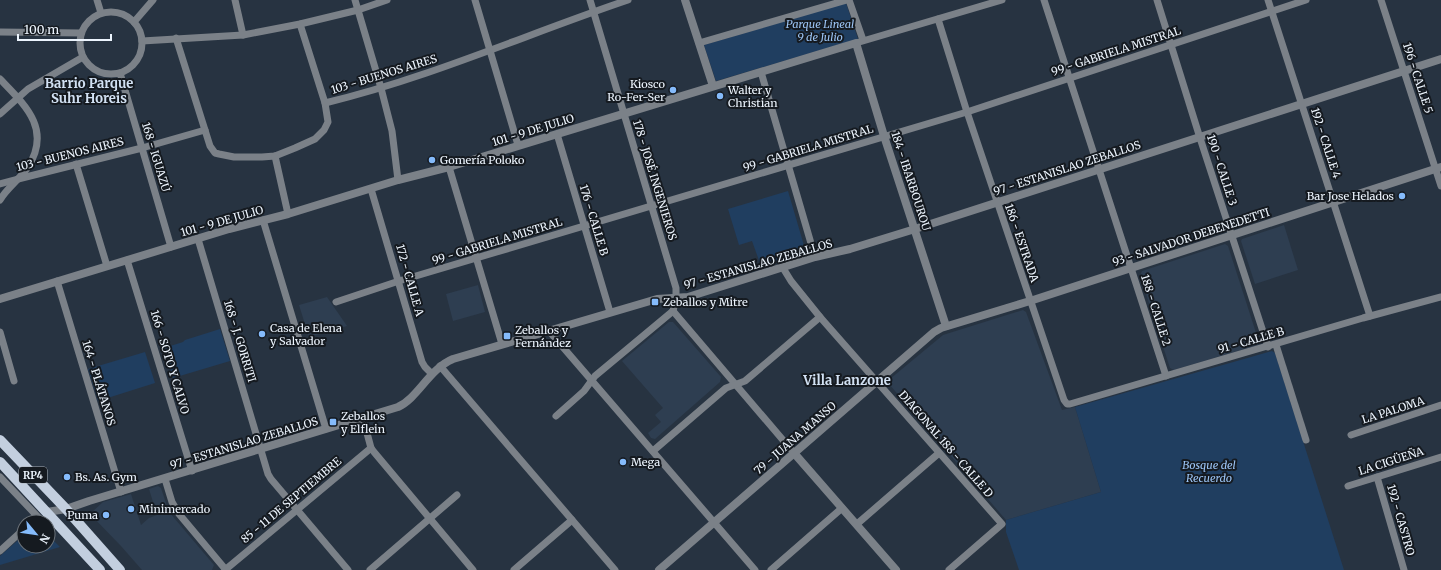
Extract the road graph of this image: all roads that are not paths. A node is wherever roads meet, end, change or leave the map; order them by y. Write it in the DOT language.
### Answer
graph roads {
  1 [pos="97,0"];
  2 [pos="153,0"];
  3 [pos="236,0"];
  4 [pos="355,0"];
  5 [pos="388,0"];
  6 [pos="475,0"];
  7 [pos="590,0"];
  8 [pos="628,0"];
  9 [pos="685,0"];
  10 [pos="848,0"];
  11 [pos="1002,0"];
  12 [pos="1044,0"];
  13 [pos="1157,0"];
  14 [pos="1268,0"];
  15 [pos="1306,0"];
  16 [pos="1381,0"];
  17 [pos="358,10"];
  18 [pos="1272,11"];
  19 [pos="593,12"];
  20 [pos="101,13"];
  21 [pos="938,19"];
  22 [pos="134,22"];
  23 [pos="300,24"];
  24 [pos="0,32"];
  25 [pos="81,33"];
  26 [pos="243,35"];
  27 [pos="176,38"];
  28 [pos="142,41"];
  29 [pos="860,42"];
  30 [pos="699,43"];
  31 [pos="1171,44"];
  32 [pos="490,51"];
  33 [pos="83,58"];
  34 [pos="1441,59"];
  35 [pos="1405,70"];
  36 [pos="761,72"];
  37 [pos="120,73"];
  38 [pos="1070,78"];
  39 [pos="0,79"];
  40 [pos="713,86"];
  41 [pos="381,88"];
  42 [pos="18,97"];
  43 [pos="325,103"];
  44 [pos="1302,105"];
  45 [pos="967,112"];
  46 [pos="0,114"];
  47 [pos="624,114"];
  48 [pos="205,130"];
  49 [pos="557,134"];
  50 [pos="884,136"];
  51 [pos="1200,138"];
  52 [pos="518,145"];
  53 [pos="142,148"];
  54 [pos="275,156"];
  55 [pos="76,164"];
  56 [pos="788,165"];
  57 [pos="449,167"];
  58 [pos="1438,168"];
  59 [pos="1098,170"];
  60 [pos="18,179"];
  61 [pos="398,180"];
  62 [pos="0,184"];
  63 [pos="1441,186"];
  64 [pos="371,188"];
  65 [pos="0,200"];
  66 [pos="997,202"];
  67 [pos="1333,202"];
  68 [pos="651,206"];
  69 [pos="288,214"];
  70 [pos="263,220"];
  71 [pos="584,226"];
  72 [pos="914,229"];
  73 [pos="1231,235"];
  74 [pos="198,239"];
  75 [pos="172,247"];
  76 [pos="815,257"];
  77 [pos="477,259"];
  78 [pos="127,260"];
  79 [pos="107,266"];
  80 [pos="783,268"];
  81 [pos="1130,268"];
  82 [pos="57,281"];
  83 [pos="399,281"];
  84 [pos="1441,297"];
  85 [pos="676,298"];
  86 [pos="0,299"];
  87 [pos="1030,301"];
  88 [pos="336,302"];
  89 [pos="673,311"];
  90 [pos="610,312"];
  91 [pos="1370,316"];
  92 [pos="820,317"];
  93 [pos="946,326"];
  94 [pos="549,331"];
  95 [pos="0,332"];
  96 [pos="502,344"];
  97 [pos="1276,345"];
  98 [pos="1268,347"];
  99 [pos="440,366"];
  100 [pos="432,374"];
  101 [pos="1166,376"];
  102 [pos="592,380"];
  103 [pos="14,381"];
  104 [pos="877,382"];
  105 [pos="735,384"];
  106 [pos="1067,404"];
  107 [pos="1441,405"];
  108 [pos="556,416"];
  109 [pos="364,418"];
  110 [pos="326,429"];
  111 [pos="1351,434"];
  112 [pos="0,440"];
  113 [pos="1306,440"];
  114 [pos="371,448"];
  115 [pos="261,449"];
  116 [pos="653,451"];
  117 [pos="939,453"];
  118 [pos="794,454"];
  119 [pos="1441,457"];
  120 [pos="192,470"];
  121 [pos="2,471"];
  122 [pos="1376,477"];
  123 [pos="165,479"];
  124 [pos="1348,486"];
  125 [pos="120,492"];
  126 [pos="457,495"];
  127 [pos="842,508"];
  128 [pos="66,509"];
  129 [pos="297,510"];
  130 [pos="41,514"];
  131 [pos="46,514"];
  132 [pos="430,519"];
  133 [pos="572,520"];
  134 [pos="714,522"];
  135 [pos="857,524"];
  136 [pos="56,528"];
  137 [pos="16,536"];
  138 [pos="0,550"];
  139 [pos="100,570"];
  140 [pos="120,570"];
  141 [pos="226,570"];
  142 [pos="348,570"];
  143 [pos="370,570"];
  144 [pos="474,570"];
  145 [pos="514,570"];
  146 [pos="614,570"];
  147 [pos="659,570"];
  148 [pos="755,570"];
  149 [pos="771,570"];
  150 [pos="896,570"];
  151 [pos="949,570"];
  152 [pos="1404,570"];
  1 -- 20 [label="street"];
  2 -- 22 [label="street"];
  3 -- 26 [label="street"];
  4 -- 17 [label="street"];
  5 -- 17 [label="street"];
  6 -- 32 [label="street"];
  7 -- 19 [label="street, 178 - JOSÉ INGENIEROS"];
  8 -- 19 [label="street, 103 - BUENOS AIRES"];
  9 -- 30 [label="street"];
  10 -- 29 [label="street, 184 - IBARBOUROU"];
  10 -- 30 [label="street"];
  11 -- 21 [label="street, 101 - 9 DE JULIO"];
  12 -- 38 [label="street, 188 - CALLE 2"];
  13 -- 31 [label="street, 190 - CALLE 3"];
  14 -- 18 [label="street, 192 - CALLE 4"];
  15 -- 18 [label="street, 99 - GABRIELA MISTRAL"];
  16 -- 35 [label="street, 196 - CALLE 5"];
  17 -- 23 [label="street"];
  17 -- 41 [label="street"];
  18 -- 31 [label="street, 99 - GABRIELA MISTRAL"];
  18 -- 44 [label="street, 192 - CALLE 4"];
  19 -- 32 [label="street, 103 - BUENOS AIRES"];
  19 -- 47 [label="street, 178 - JOSÉ INGENIEROS"];
  20 -- 22 [label="street"];
  20 -- 25 [label="street"];
  21 -- 29 [label="street, 101 - 9 DE JULIO"];
  21 -- 45 [label="street, 186 - ESTRADA"];
  22 -- 28 [label="street"];
  23 -- 26 [label="street"];
  23 -- 43 [label="street"];
  24 -- 25 [label="street"];
  25 -- 33 [label="street"];
  26 -- 27 [label="street"];
  27 -- 28 [label="street"];
  27 -- 48 [label="street"];
  28 -- 37 [label="street"];
  29 -- 36 [label="street, 101 - 9 DE JULIO"];
  29 -- 50 [label="street, 184 - IBARBOUROU"];
  30 -- 40 [label="street"];
  31 -- 38 [label="street, 99 - GABRIELA MISTRAL"];
  31 -- 51 [label="street, 190 - CALLE 3"];
  32 -- 41 [label="street, 103 - BUENOS AIRES"];
  32 -- 52 [label="street"];
  33 -- 37 [label="street"];
  33 -- 42 [label="street"];
  34 -- 35 [label="street, 97 - ESTANISLAO ZEBALLOS"];
  35 -- 44 [label="street, 97 - ESTANISLAO ZEBALLOS"];
  35 -- 58 [label="street, 196 - CALLE 5"];
  36 -- 40 [label="street, 101 - 9 DE JULIO"];
  36 -- 56 [label="street"];
  37 -- 53 [label="street, 168 - IGUAZÚ"];
  38 -- 45 [label="street, 99 - GABRIELA MISTRAL"];
  38 -- 59 [label="street, 188 - CALLE 2"];
  39 -- 42 [label="street"];
  40 -- 47 [label="street, 101 - 9 DE JULIO"];
  41 -- 43 [label="street, 103 - BUENOS AIRES"];
  41 -- 61 [label="street"];
  42 -- 46 [label="street"];
  42 -- 60 [label="street"];
  43 -- 54 [label="street, 103 - BUENOS AIRES"];
  44 -- 51 [label="street, 97 - ESTANISLAO ZEBALLOS"];
  44 -- 67 [label="street, 192 - CALLE 4"];
  45 -- 50 [label="street, 99 - GABRIELA MISTRAL"];
  45 -- 66 [label="street, 186 - ESTRADA"];
  47 -- 49 [label="street, 101 - 9 DE JULIO"];
  47 -- 68 [label="street, 178 - JOSÉ INGENIEROS"];
  48 -- 53 [label="street, 103 - BUENOS AIRES"];
  48 -- 54 [label="street, 103 - BUENOS AIRES"];
  49 -- 52 [label="street, 101 - 9 DE JULIO"];
  49 -- 71 [label="street, 176 - CALLE B"];
  50 -- 56 [label="street, 99 - GABRIELA MISTRAL"];
  50 -- 72 [label="street, 184 - IBARBOUROU"];
  51 -- 59 [label="street, 97 - ESTANISLAO ZEBALLOS"];
  51 -- 73 [label="street, 190 - CALLE 3"];
  52 -- 57 [label="street, 101 - 9 DE JULIO"];
  53 -- 55 [label="street, 103 - BUENOS AIRES"];
  53 -- 75 [label="street, 168 - IGUAZÚ"];
  54 -- 69 [label="street"];
  55 -- 60 [label="street, 103 - BUENOS AIRES"];
  55 -- 79 [label="street"];
  56 -- 68 [label="street, 99 - GABRIELA MISTRAL"];
  56 -- 76 [label="street"];
  57 -- 61 [label="street, 101 - 9 DE JULIO"];
  57 -- 77 [label="street"];
  58 -- 63 [label="street, 196 - CALLE 5"];
  58 -- 67 [label="street, 93 - SALVADOR DEBENEDETTI"];
  59 -- 66 [label="street, 97 - ESTANISLAO ZEBALLOS"];
  59 -- 81 [label="street, 188 - CALLE 2"];
  60 -- 62 [label="street, 103 - BUENOS AIRES"];
  60 -- 65 [label="street"];
  61 -- 64 [label="street, 101 - 9 DE JULIO"];
  64 -- 69 [label="street, 101 - 9 DE JULIO"];
  64 -- 83 [label="street, 172 - CALLE A"];
  66 -- 72 [label="street, 97 - ESTANISLAO ZEBALLOS"];
  66 -- 87 [label="street, 186 - ESTRADA"];
  67 -- 73 [label="street, 93 - SALVADOR DEBENEDETTI"];
  67 -- 91 [label="street, 192 - CALLE 4"];
  68 -- 71 [label="street, 99 - GABRIELA MISTRAL"];
  68 -- 85 [label="street, 178 - JOSÉ INGENIEROS"];
  69 -- 70 [label="street, 101 - 9 DE JULIO"];
  70 -- 74 [label="street, 101 - 9 DE JULIO"];
  70 -- 110 [label="street"];
  71 -- 77 [label="street, 99 - GABRIELA MISTRAL"];
  71 -- 90 [label="street, 176 - CALLE B"];
  72 -- 76 [label="street, 97 - ESTANISLAO ZEBALLOS"];
  72 -- 93 [label="street, 184 - IBARBOUROU"];
  73 -- 81 [label="street, 93 - SALVADOR DEBENEDETTI"];
  73 -- 98 [label="street, 190 - CALLE 3"];
  74 -- 75 [label="street, 101 - 9 DE JULIO"];
  74 -- 115 [label="street, 168 - J. GORRITI"];
  75 -- 78 [label="street, 101 - 9 DE JULIO"];
  76 -- 80 [label="street, 97 - ESTANISLAO ZEBALLOS"];
  77 -- 83 [label="street, 99 - GABRIELA MISTRAL"];
  77 -- 96 [label="street"];
  78 -- 79 [label="street, 101 - 9 DE JULIO"];
  78 -- 120 [label="street, 166 - SOTO Y CALVO"];
  79 -- 82 [label="street, 101 - 9 DE JULIO"];
  80 -- 85 [label="street, 97 - ESTANISLAO ZEBALLOS"];
  80 -- 92 [label="street, DIAGONAL 188 - CALLE D"];
  81 -- 87 [label="street, 93 - SALVADOR DEBENEDETTI"];
  81 -- 101 [label="street, 188 - CALLE 2"];
  82 -- 86 [label="street, 101 - 9 DE JULIO"];
  82 -- 125 [label="street, 164 - PLÁTANOS"];
  83 -- 88 [label="street, 99 - GABRIELA MISTRAL"];
  83 -- 100 [label="street, 172 - CALLE A"];
  84 -- 91 [label="street, 91 - CALLE B"];
  85 -- 89 [label="street"];
  85 -- 90 [label="street, 97 - ESTANISLAO ZEBALLOS"];
  87 -- 93 [label="street, 93 - SALVADOR DEBENEDETTI"];
  87 -- 106 [label="street, 186 - ESTRADA"];
  89 -- 102 [label="street"];
  89 -- 105 [label="street"];
  90 -- 94 [label="street, 97 - ESTANISLAO ZEBALLOS"];
  91 -- 97 [label="street, 91 - CALLE B"];
  92 -- 104 [label="street, DIAGONAL 188 - CALLE D"];
  92 -- 105 [label="street"];
  93 -- 104 [label="street, 79 - JUANA MANSO"];
  94 -- 96 [label="street, 97 - ESTANISLAO ZEBALLOS"];
  94 -- 102 [label="street"];
  95 -- 103 [label="street"];
  96 -- 99 [label="street, 97 - ESTANISLAO ZEBALLOS"];
  97 -- 98 [label="street, 91 - CALLE B"];
  97 -- 113 [label="street"];
  98 -- 101 [label="street, 91 - CALLE B"];
  99 -- 100 [label="street, 97 - ESTANISLAO ZEBALLOS"];
  99 -- 133 [label="street"];
  100 -- 109 [label="street, 97 - ESTANISLAO ZEBALLOS"];
  101 -- 106 [label="street, 91 - CALLE B"];
  102 -- 108 [label="street"];
  102 -- 116 [label="street"];
  104 -- 117 [label="street, DIAGONAL 188 - CALLE D"];
  104 -- 118 [label="street, 79 - JUANA MANSO"];
  105 -- 116 [label="street"];
  105 -- 118 [label="street"];
  107 -- 111 [label="street, LA PALOMA"];
  109 -- 110 [label="street, 97 - ESTANISLAO ZEBALLOS"];
  109 -- 114 [label="street"];
  110 -- 115 [label="street, 97 - ESTANISLAO ZEBALLOS"];
  112 -- 128 [label="main road, RP4"];
  114 -- 129 [label="street, 85 - 11 DE SEPTIEMBRE"];
  114 -- 132 [label="street"];
  115 -- 120 [label="street, 97 - ESTANISLAO ZEBALLOS"];
  115 -- 129 [label="street, 168 - J. GORRITI"];
  116 -- 134 [label="street"];
  117 -- 135 [label="street"];
  117 -- 151 [label="street, DIAGONAL 188 - CALLE D"];
  118 -- 127 [label="street"];
  118 -- 134 [label="street, 79 - JUANA MANSO"];
  119 -- 122 [label="street, LA CIGÜEÑA"];
  120 -- 123 [label="street, 97 - ESTANISLAO ZEBALLOS"];
  121 -- 130 [label="main road, RP4"];
  122 -- 124 [label="street, LA CIGÜEÑA"];
  122 -- 152 [label="street, 192 - CASTRO"];
  123 -- 125 [label="street, 97 - ESTANISLAO ZEBALLOS"];
  123 -- 141 [label="street"];
  125 -- 128 [label="street, 97 - ESTANISLAO ZEBALLOS"];
  126 -- 132 [label="street"];
  127 -- 135 [label="street"];
  127 -- 149 [label="street"];
  128 -- 131 [label="street, 97 - ESTANISLAO ZEBALLOS"];
  128 -- 140 [label="main road, RP4"];
  129 -- 141 [label="street, 85 - 11 DE SEPTIEMBRE"];
  129 -- 142 [label="street, 168 - J. GORRITI"];
  132 -- 143 [label="street"];
  132 -- 144 [label="street"];
  133 -- 145 [label="street"];
  133 -- 146 [label="street"];
  134 -- 147 [label="street, 79 - JUANA MANSO"];
  134 -- 148 [label="street"];
  135 -- 150 [label="street"];
  136 -- 139 [label="main road, RP4"];
  137 -- 138 [label="street"];
}
